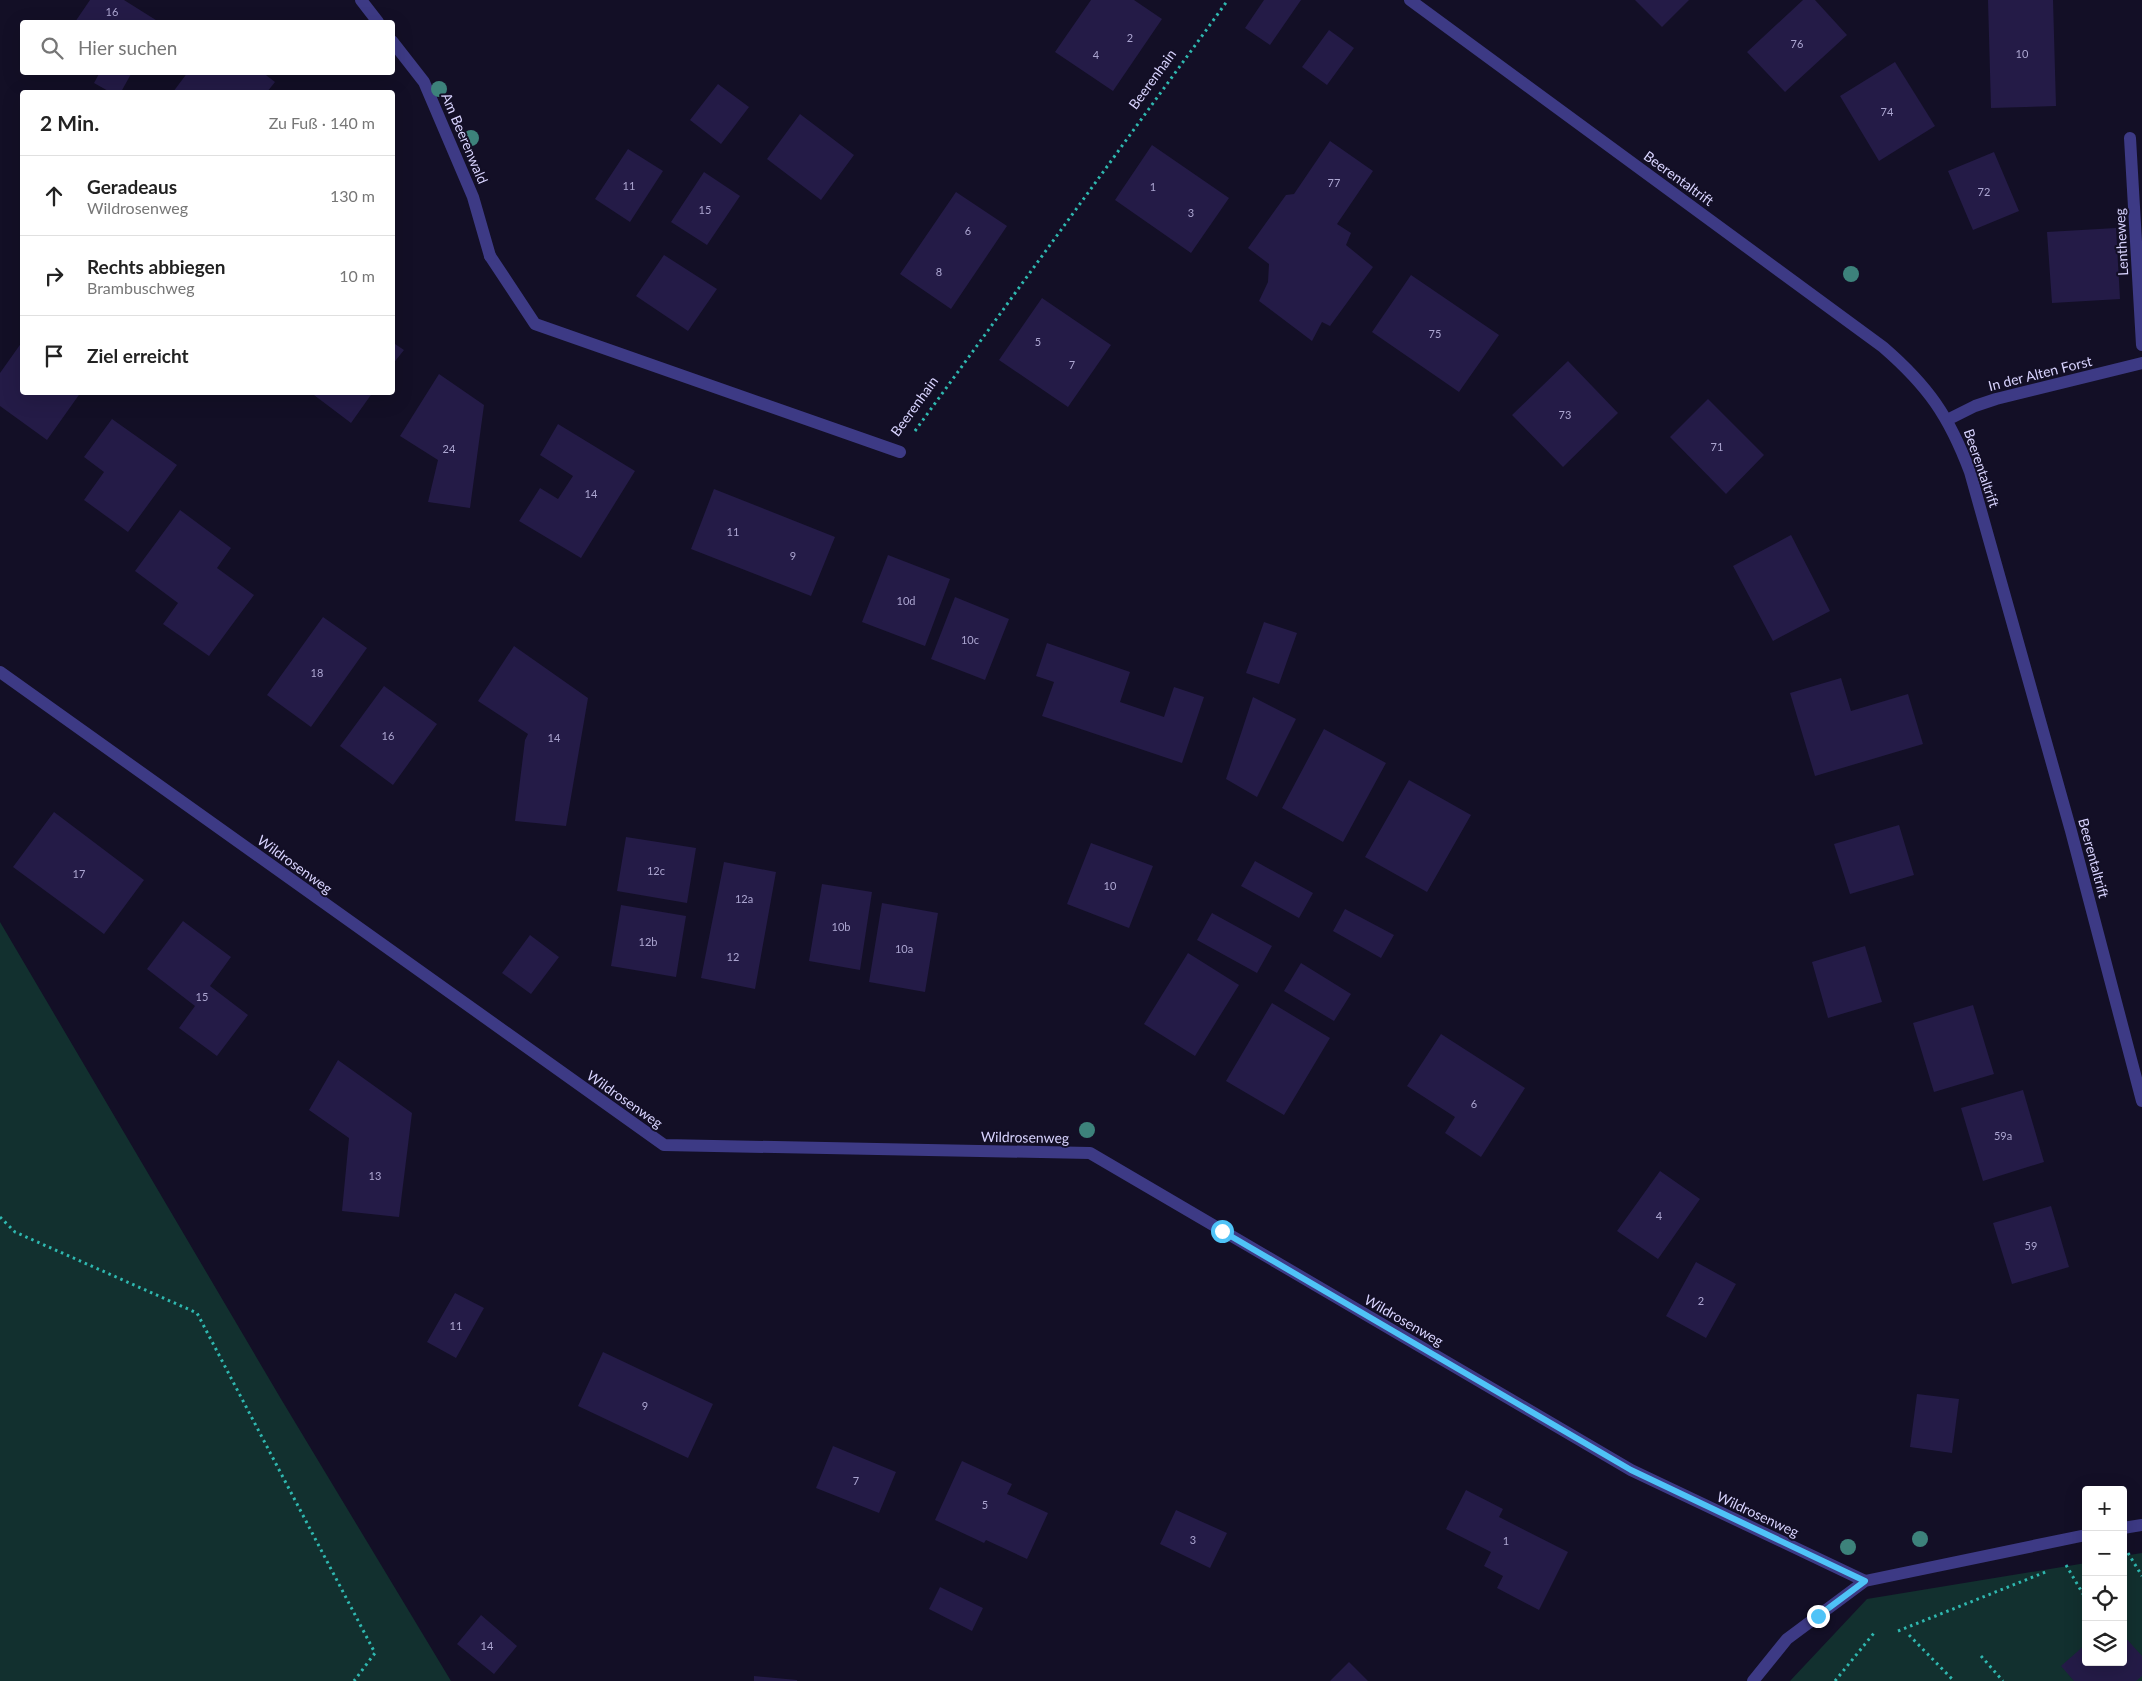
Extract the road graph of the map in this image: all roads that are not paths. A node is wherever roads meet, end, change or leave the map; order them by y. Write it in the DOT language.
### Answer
graph roads {
  1 [pos="361,0"];
  2 [pos="1410,0"];
  3 [pos="376,20"];
  4 [pos="395,45"];
  5 [pos="2130,138"];
  6 [pos="490,256"];
  7 [pos="2142,345"];
  8 [pos="2142,363"];
  9 [pos="1947,420"];
  10 [pos="900,452"];
  11 [pos="0,672"];
  12 [pos="2142,1101"];
  13 [pos="2142,1525"];
  14 [pos="2127,1527"];
  15 [pos="2082,1536"];
  16 [pos="1865,1581"];
  17 [pos="1753,1681"];
  1 -- 3 [label="street"];
  2 -- 9 [label="street, Beerentaltrift"];
  4 -- 6 [label="street, Am Beerenwald"];
  5 -- 7 [label="street, Lentheweg"];
  6 -- 10 [label="street, Beerenhain"];
  8 -- 9 [label="street, In der Alten Forst"];
  9 -- 12 [label="street, Beerentaltrift"];
  11 -- 16 [label="street, Wildrosenweg"];
  13 -- 14 [label="street"];
  15 -- 16 [label="street"];
  16 -- 17 [label="street"];
}
